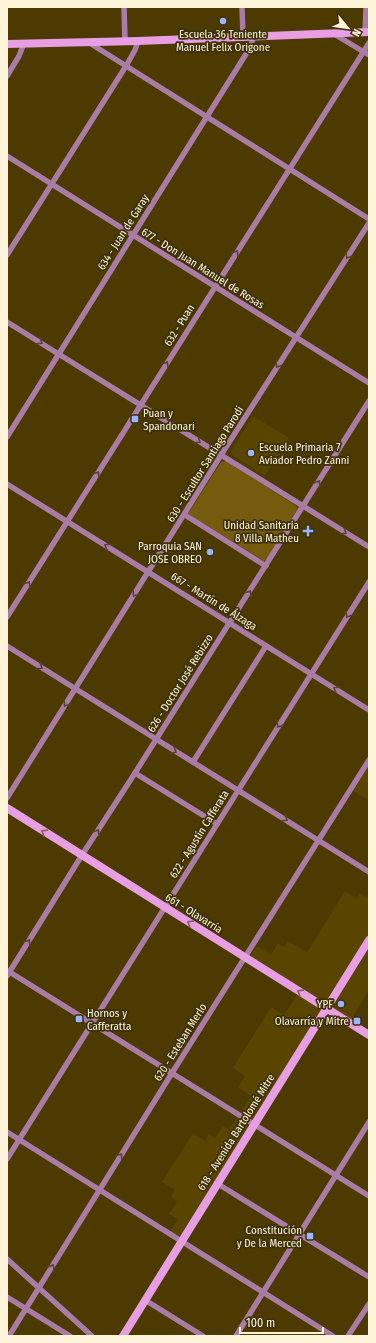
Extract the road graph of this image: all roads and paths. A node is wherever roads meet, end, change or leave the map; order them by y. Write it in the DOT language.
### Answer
graph roads {
  1 [pos="124,7"];
  2 [pos="242,7"];
  3 [pos="366,7"];
  4 [pos="367,32"];
  5 [pos="334,34"];
  6 [pos="243,37"];
  7 [pos="253,37"];
  8 [pos="7,38"];
  9 [pos="125,41"];
  10 [pos="138,41"];
  11 [pos="87,42"];
  12 [pos="24,43"];
  13 [pos="369,43"];
  14 [pos="7,44"];
  15 [pos="366,53"];
  16 [pos="126,66"];
  17 [pos="7,76"];
  18 [pos="207,117"];
  19 [pos="7,156"];
  20 [pos="289,169"];
  21 [pos="51,185"];
  22 [pos="369,219"];
  23 [pos="369,223"];
  24 [pos="133,236"];
  25 [pos="7,255"];
  26 [pos="215,286"];
  27 [pos="7,322"];
  28 [pos="296,338"];
  29 [pos="59,354"];
  30 [pos="369,383"];
  31 [pos="369,401"];
  32 [pos="140,405"];
  33 [pos="7,437"];
  34 [pos="221,455"];
  35 [pos="7,484"];
  36 [pos="303,506"];
  37 [pos="185,514"];
  38 [pos="67,521"];
  39 [pos="369,547"];
  40 [pos="266,566"];
  41 [pos="148,572"];
  42 [pos="369,582"];
  43 [pos="7,617"];
  44 [pos="230,623"];
  45 [pos="7,646"];
  46 [pos="266,646"];
  47 [pos="311,674"];
  48 [pos="75,689"];
  49 [pos="369,710"];
  50 [pos="156,740"];
  51 [pos="369,760"];
  52 [pos="194,762"];
  53 [pos="135,773"];
  54 [pos="238,790"];
  55 [pos="7,798"];
  56 [pos="7,808"];
  57 [pos="217,824"];
  58 [pos="319,840"];
  59 [pos="82,855"];
  60 [pos="369,872"];
  61 [pos="164,907"];
  62 [pos="369,940"];
  63 [pos="245,957"];
  64 [pos="8,973"];
  65 [pos="326,1008"];
  66 [pos="92,1023"];
  67 [pos="369,1035"];
  68 [pos="172,1073"];
  69 [pos="369,1122"];
  70 [pos="254,1124"];
  71 [pos="7,1132"];
  72 [pos="19,1139"];
  73 [pos="7,1159"];
  74 [pos="336,1175"];
  75 [pos="218,1184"];
  76 [pos="99,1190"];
  77 [pos="369,1196"];
  78 [pos="299,1234"];
  79 [pos="182,1242"];
  80 [pos="7,1259"];
  81 [pos="369,1277"];
  82 [pos="39,1288"];
  83 [pos="262,1293"];
  84 [pos="7,1297"];
  85 [pos="145,1300"];
  86 [pos="369,1304"];
  87 [pos="26,1309"];
  88 [pos="9,1336"];
  89 [pos="70,1336"];
  90 [pos="92,1336"];
  91 [pos="123,1336"];
  92 [pos="203,1336"];
  93 [pos="236,1336"];
  94 [pos="333,1336"];
  95 [pos="348,1336"];
  1 -- 9 [label="street"];
  2 -- 6 [label="street"];
  3 -- 4 [label="street"];
  4 -- 5 [label="main road"];
  5 -- 7 [label="main road"];
  5 -- 15 [label="street"];
  6 -- 7 [label="main road"];
  6 -- 10 [label="main road"];
  7 -- 18 [label="street, 634 - Juan de Garay"];
  8 -- 14 [label="street"];
  9 -- 10 [label="main road"];
  9 -- 11 [label="main road"];
  10 -- 16 [label="street"];
  11 -- 12 [label="main road"];
  11 -- 16 [label="street"];
  12 -- 14 [label="main road"];
  12 -- 17 [label="street"];
  13 -- 15 [label="street, 632 - Puan"];
  15 -- 20 [label="street, 632 - Puan"];
  16 -- 18 [label="street"];
  16 -- 21 [label="street"];
  18 -- 20 [label="street"];
  18 -- 24 [label="street, 634 - Juan de Garay"];
  19 -- 21 [label="street, 677 - Don Juan Manuel de Rosas"];
  20 -- 22 [label="street"];
  26 -- 20 [label="street, 632 - Puan, one-way"];
  21 -- 24 [label="street, 677 - Don Juan Manuel de Rosas"];
  21 -- 25 [label="street"];
  23 -- 28 [label="street, 630 - Escultor Santiago Parodi, one-way"];
  24 -- 26 [label="street, 677 - Don Juan Manuel de Rosas"];
  24 -- 29 [label="street, 634 - Juan de Garay"];
  26 -- 28 [label="street, 677 - Don Juan Manuel de Rosas"];
  32 -- 26 [label="street, 632 - Puan, one-way"];
  27 -- 29 [label="street, one-way"];
  28 -- 30 [label="street, 677 - Don Juan Manuel de Rosas"];
  28 -- 34 [label="street, 630 - Escultor Santiago Parodi, one-way"];
  29 -- 32 [label="street"];
  29 -- 33 [label="street, 634 - Juan de Garay"];
  36 -- 31 [label="street, 626 - Doctor José Rebizzo, one-way"];
  32 -- 34 [label="street, one-way"];
  38 -- 32 [label="street, 632 - Puan, one-way"];
  34 -- 36 [label="street"];
  34 -- 37 [label="street, 630 - Escultor Santiago Parodi"];
  35 -- 38 [label="street, 667 - Martín de Álzaga"];
  36 -- 39 [label="street, one-way"];
  36 -- 40 [label="street, 626 - Doctor José Rebizzo"];
  37 -- 40 [label="street"];
  37 -- 41 [label="street, 630 - Escultor Santiago Parodi"];
  41 -- 38 [label="street, 667 - Martín de Álzaga, one-way"];
  43 -- 38 [label="street, 632 - Puan, one-way"];
  44 -- 40 [label="street, 626 - Doctor José Rebizzo, one-way"];
  41 -- 44 [label="street, 667 - Martín de Álzaga"];
  41 -- 48 [label="street, 630 - Escultor Santiago Parodi, one-way"];
  42 -- 47 [label="street, 622 - Agustín Cafferata, one-way"];
  44 -- 46 [label="street, 667 - Martín de Álzaga"];
  44 -- 50 [label="street, 626 - Doctor José Rebizzo"];
  45 -- 48 [label="street, one-way"];
  46 -- 47 [label="street, 667 - Martín de Álzaga"];
  46 -- 52 [label="street"];
  49 -- 47 [label="street, 667 - Martín de Álzaga, one-way"];
  47 -- 54 [label="street, 622 - Agustín Cafferata, one-way"];
  48 -- 50 [label="street"];
  48 -- 55 [label="street, 630 - Escultor Santiago Parodi, one-way"];
  50 -- 52 [label="street, one-way"];
  50 -- 53 [label="street, 626 - Doctor José Rebizzo"];
  51 -- 58 [label="street, 620 - Esteban Merlo"];
  52 -- 54 [label="street"];
  53 -- 57 [label="street"];
  59 -- 53 [label="street, 626 - Doctor José Rebizzo, one-way"];
  54 -- 57 [label="street, 622 - Agustín Cafferata"];
  54 -- 58 [label="street, one-way"];
  59 -- 56 [label="main road, 661 - Olavarría, one-way"];
  57 -- 61 [label="street, 622 - Agustín Cafferata"];
  58 -- 60 [label="street"];
  58 -- 63 [label="street, 620 - Esteban Merlo"];
  59 -- 61 [label="main road, 661 - Olavarría"];
  64 -- 59 [label="street, 626 - Doctor José Rebizzo, one-way"];
  63 -- 61 [label="main road, 661 - Olavarría, one-way"];
  61 -- 66 [label="street, 622 - Agustín Cafferata"];
  62 -- 65 [label="main road, 618 - Avenida Bartolomé Mitre"];
  65 -- 63 [label="main road, 661 - Olavarría, one-way"];
  63 -- 68 [label="street, 620 - Esteban Merlo"];
  64 -- 66 [label="street"];
  65 -- 67 [label="main road, 661 - Olavarría"];
  65 -- 70 [label="main road, 618 - Avenida Bartolomé Mitre"];
  66 -- 68 [label="street"];
  66 -- 72 [label="street, 622 - Agustín Cafferata"];
  68 -- 70 [label="street"];
  76 -- 68 [label="street, 620 - Esteban Merlo, one-way"];
  69 -- 74 [label="street"];
  70 -- 74 [label="street"];
  70 -- 75 [label="main road, 618 - Avenida Bartolomé Mitre"];
  71 -- 72 [label="street"];
  72 -- 73 [label="street, 622 - Agustín Cafferata"];
  72 -- 76 [label="street"];
  74 -- 77 [label="street"];
  74 -- 78 [label="street"];
  75 -- 78 [label="street"];
  75 -- 79 [label="main road, 618 - Avenida Bartolomé Mitre"];
  76 -- 79 [label="street"];
  82 -- 76 [label="street, 620 - Esteban Merlo, one-way"];
  78 -- 81 [label="street"];
  78 -- 83 [label="street"];
  79 -- 83 [label="street"];
  79 -- 85 [label="main road, 618 - Avenida Bartolomé Mitre"];
  80 -- 82 [label="street"];
  82 -- 87 [label="street, 620 - Esteban Merlo"];
  82 -- 90 [label="street"];
  83 -- 93 [label="street"];
  83 -- 94 [label="street"];
  84 -- 87 [label="street"];
  85 -- 91 [label="main road, 618 - Avenida Bartolomé Mitre"];
  85 -- 92 [label="street"];
  86 -- 95 [label="street"];
  87 -- 88 [label="street, 620 - Esteban Merlo"];
  87 -- 89 [label="street"];
}
